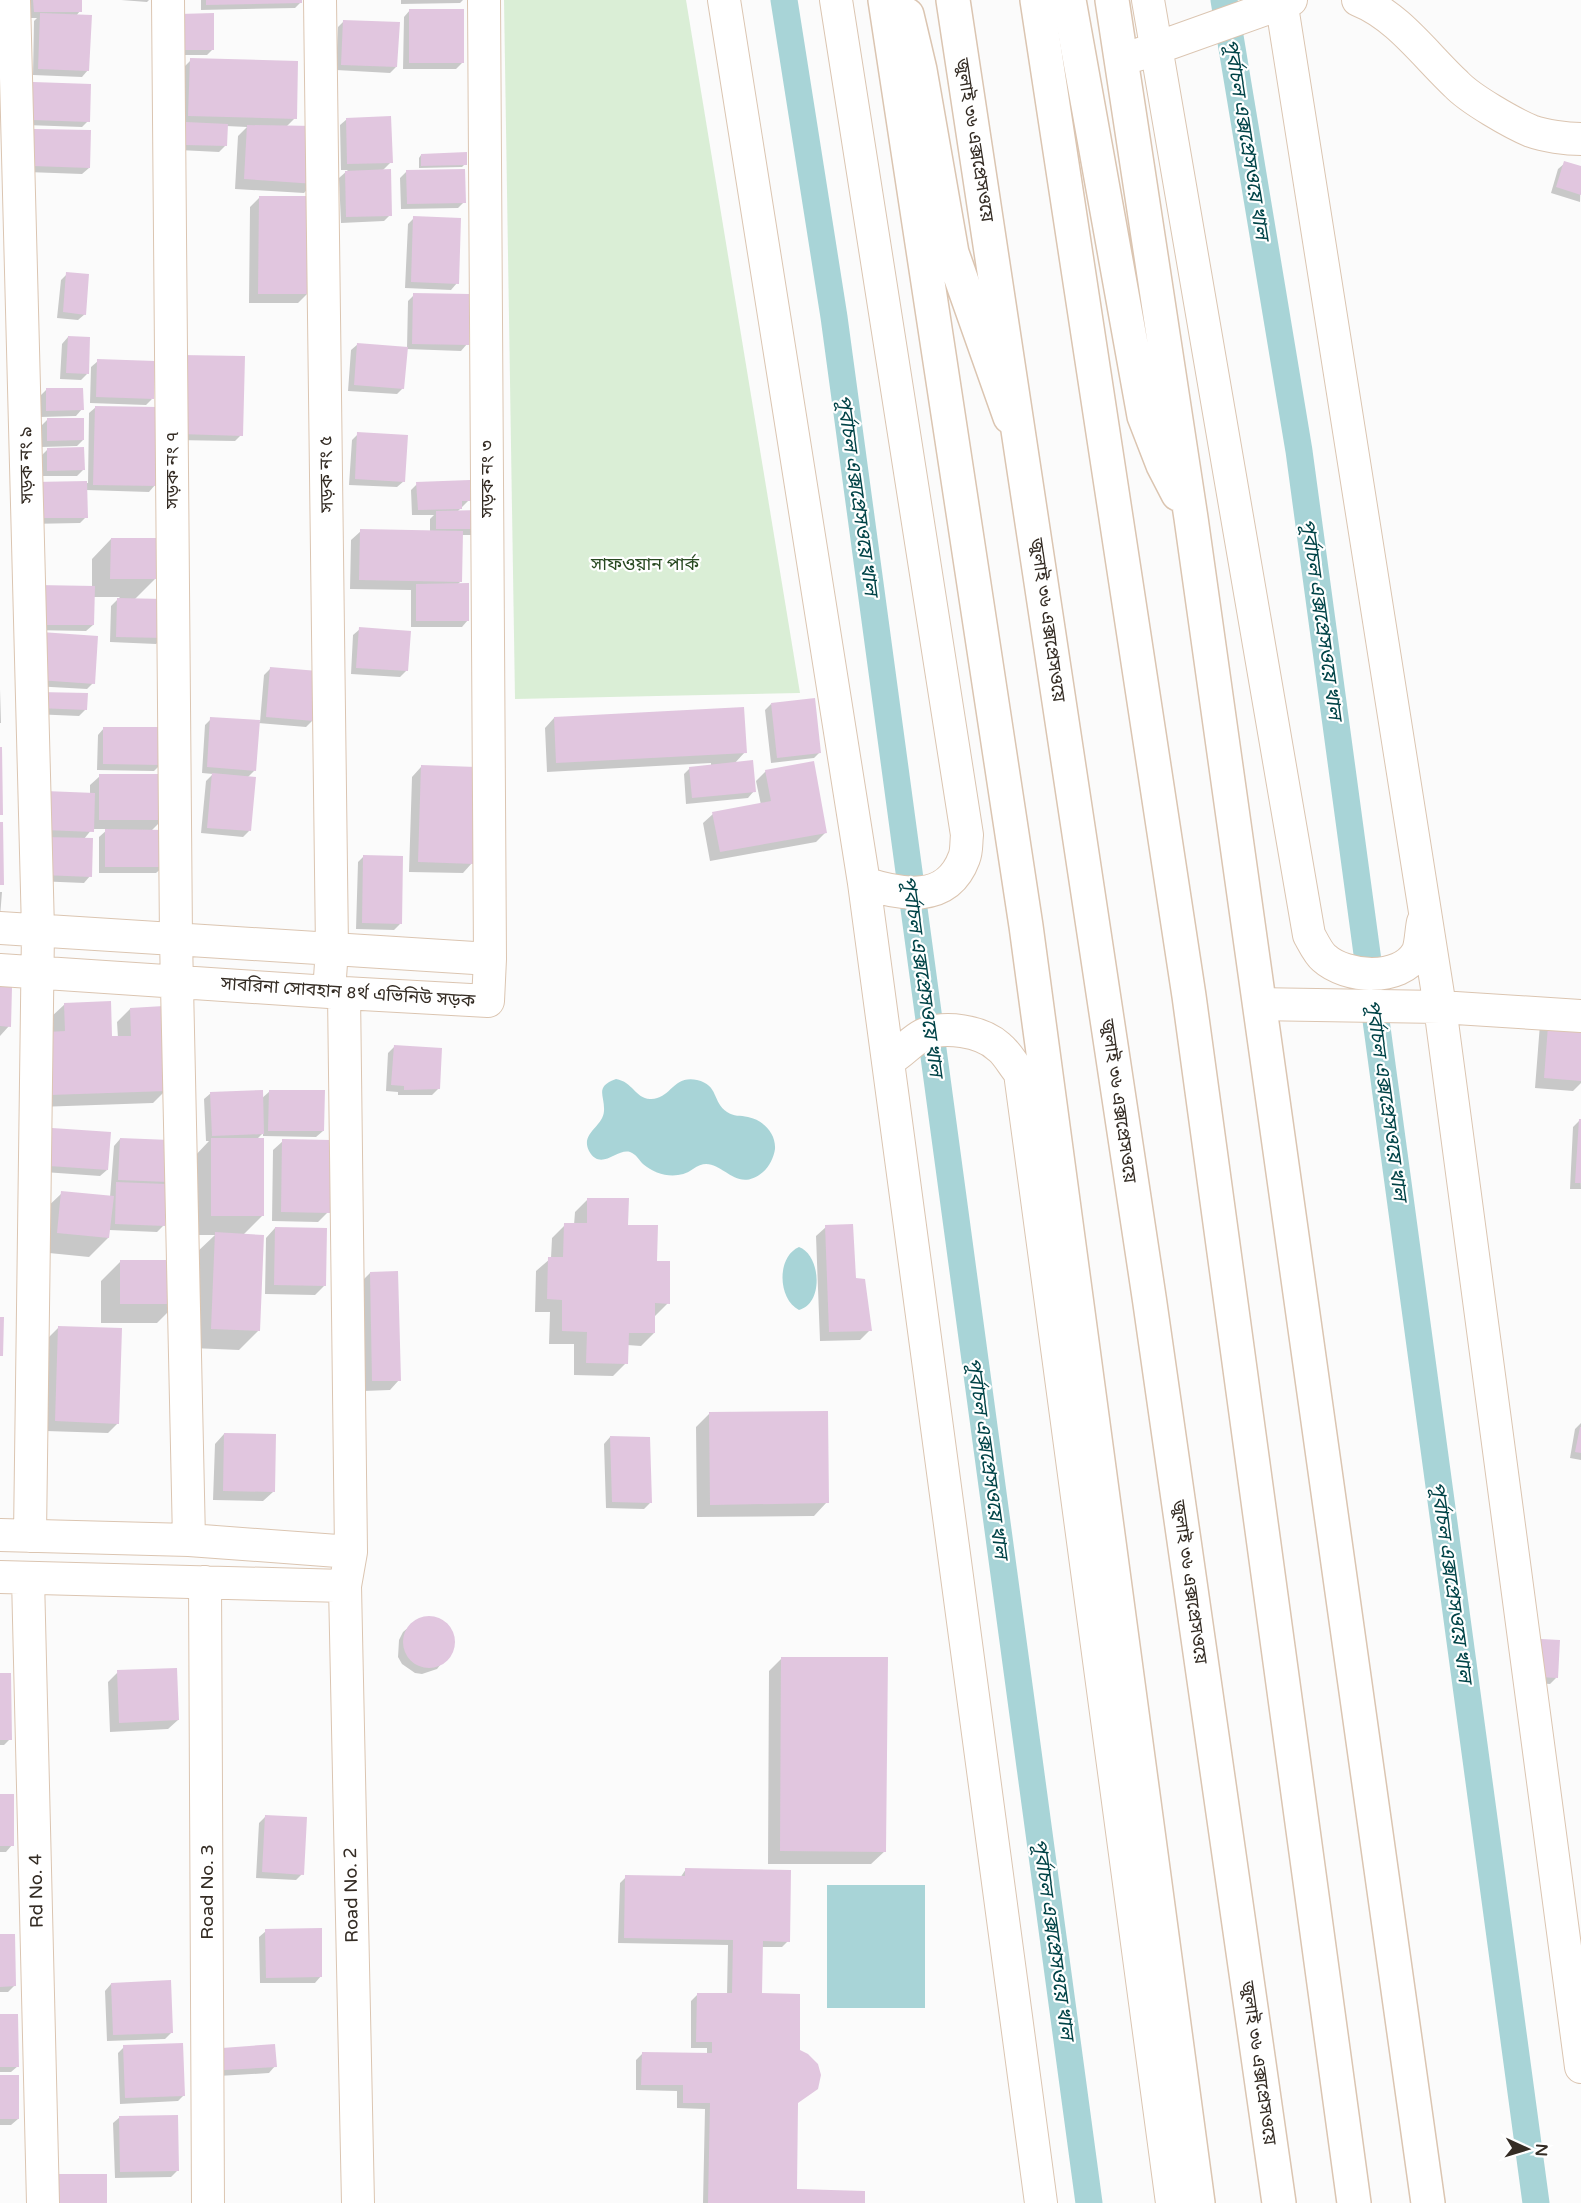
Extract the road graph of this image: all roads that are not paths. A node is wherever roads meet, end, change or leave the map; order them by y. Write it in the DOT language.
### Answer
graph roads {
  1 [pos="15,0"];
  2 [pos="168,0"];
  3 [pos="320,0"];
  4 [pos="484,0"];
  5 [pos="724,0"];
  6 [pos="836,0"];
  7 [pos="885,0"];
  8 [pos="903,0"];
  9 [pos="953,0"];
  10 [pos="1037,0"];
  11 [pos="1069,0"];
  12 [pos="1148,0"];
  13 [pos="1358,0"];
  14 [pos="1284,1"];
  15 [pos="1114,4"];
  16 [pos="1122,61"];
  17 [pos="1581,139"];
  18 [pos="1024,455"];
  19 [pos="1191,518"];
  20 [pos="864,883"];
  21 [pos="1425,912"];
  22 [pos="0,928"];
  23 [pos="38,930"];
  24 [pos="176,939"];
  25 [pos="332,949"];
  26 [pos="490,959"];
  27 [pos="0,970"];
  28 [pos="37,972"];
  29 [pos="177,981"];
  30 [pos="336,993"];
  31 [pos="1261,1004"];
  32 [pos="1440,1007"];
  33 [pos="1581,1016"];
  34 [pos="889,1060"];
  35 [pos="15,1536"];
  36 [pos="189,1540"];
  37 [pos="351,1552"];
  38 [pos="14,1578"];
  39 [pos="205,1582"];
  40 [pos="345,1586"];
  41 [pos="1581,2067"];
  42 [pos="43,2203"];
  43 [pos="208,2203"];
  44 [pos="358,2203"];
  45 [pos="1041,2203"];
  46 [pos="1172,2203"];
  47 [pos="1198,2203"];
  48 [pos="1279,2203"];
  49 [pos="1354,2203"];
  50 [pos="1428,2203"];
  1 -- 23 [label="street, সড়ক নং ৯"];
  2 -- 24 [label="street, সড়ক নং ৭"];
  3 -- 25 [label="street, সড়ক নং ৫"];
  4 -- 26 [label="street, সড়ক নং ৩"];
  5 -- 20 [label="street"];
  6 -- 20 [label="street"];
  7 -- 47 [label="main road"];
  8 -- 18 [label="main road"];
  9 -- 18 [label="main road, জুলাই ৩৬ এক্সপ্রেসওয়ে"];
  10 -- 49 [label="main road"];
  11 -- 19 [label="main road"];
  12 -- 21 [label="street"];
  13 -- 17 [label="street"];
  14 -- 16 [label="street"];
  14 -- 21 [label="street"];
  15 -- 16 [label="main road"];
  16 -- 19 [label="main road"];
  18 -- 48 [label="main road, জুলাই ৩৬ এক্সপ্রেসওয়ে"];
  19 -- 31 [label="main road"];
  20 -- 34 [label="street"];
  21 -- 32 [label="street"];
  22 -- 23 [label="street"];
  23 -- 24 [label="street"];
  23 -- 28 [label="street, সড়ক নং ৯"];
  24 -- 25 [label="street"];
  24 -- 29 [label="street, সড়ক নং ৭"];
  25 -- 26 [label="street"];
  25 -- 30 [label="street, সড়ক নং ৫"];
  26 -- 30 [label="street, সাবরিনা সোবহান ৪র্থ এভিনিউ সড়ক"];
  27 -- 28 [label="street, সাবরিনা সোবহান ৪র্থ এভিনিউ সড়ক"];
  28 -- 29 [label="street, সাবরিনা সোবহান ৪র্থ এভিনিউ সড়ক"];
  28 -- 35 [label="street, সড়ক নং ৯"];
  29 -- 30 [label="street, সাবরিনা সোবহান ৪র্থ এভিনিউ সড়ক"];
  29 -- 36 [label="street, সড়ক নং ৭"];
  30 -- 37 [label="street, Road No. 2"];
  31 -- 32 [label="street"];
  31 -- 50 [label="main road"];
  32 -- 33 [label="street"];
  32 -- 41 [label="street"];
  34 -- 45 [label="street"];
  34 -- 46 [label="street"];
  35 -- 36 [label="street"];
  36 -- 37 [label="street"];
  37 -- 40 [label="street, Road No. 2"];
  38 -- 39 [label="street"];
  38 -- 42 [label="street, Rd No. 4"];
  39 -- 40 [label="street"];
  39 -- 43 [label="street, Road No. 3"];
  40 -- 44 [label="street, Road No. 2"];
}
